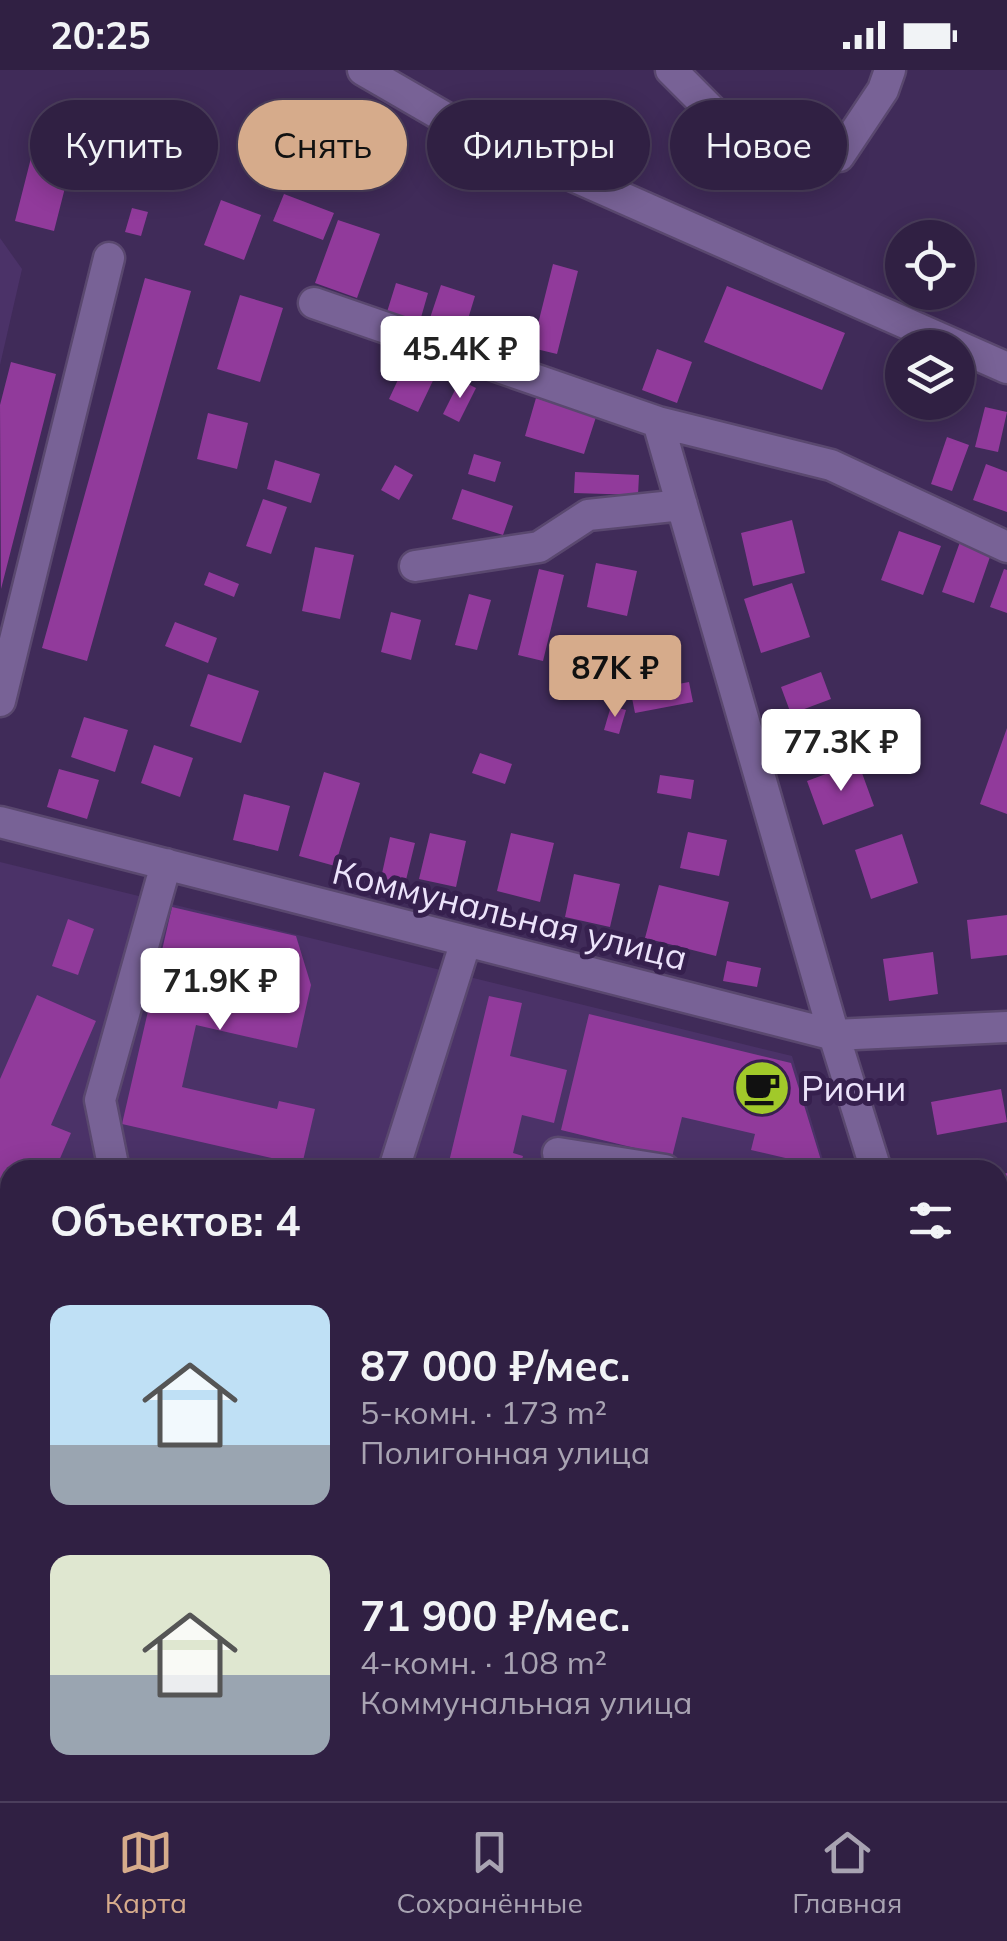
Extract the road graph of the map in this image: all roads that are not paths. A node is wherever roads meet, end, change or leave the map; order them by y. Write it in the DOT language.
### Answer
graph roads {
  1 [pos="363,70"];
  2 [pos="672,70"];
  3 [pos="890,70"];
  4 [pos="109,258"];
  5 [pos="314,302"];
  6 [pos="1007,368"];
  7 [pos="658,422"];
  8 [pos="682,505"];
  9 [pos="1007,547"];
  10 [pos="414,566"];
  11 [pos="0,701"];
  12 [pos="0,822"];
  13 [pos="166,864"];
  14 [pos="466,941"];
  15 [pos="1007,1027"];
  16 [pos="834,1035"];
  17 [pos="558,1154"];
  18 [pos="112,1160"];
  19 [pos="397,1160"];
  20 [pos="598,1160"];
  21 [pos="873,1160"];
  1 -- 6 [label="street"];
  2 -- 3 [label="street"];
  4 -- 11 [label="street"];
  5 -- 7 [label="street"];
  7 -- 8 [label="street"];
  7 -- 9 [label="street"];
  8 -- 10 [label="street"];
  8 -- 16 [label="street"];
  12 -- 13 [label="street, Коммунальная улица"];
  13 -- 14 [label="street, Коммунальная улица"];
  13 -- 18 [label="street"];
  14 -- 16 [label="street, Коммунальная улица"];
  14 -- 19 [label="street"];
  15 -- 16 [label="street, Коммунальная улица"];
  16 -- 21 [label="street"];
  17 -- 20 [label="street"];
}
